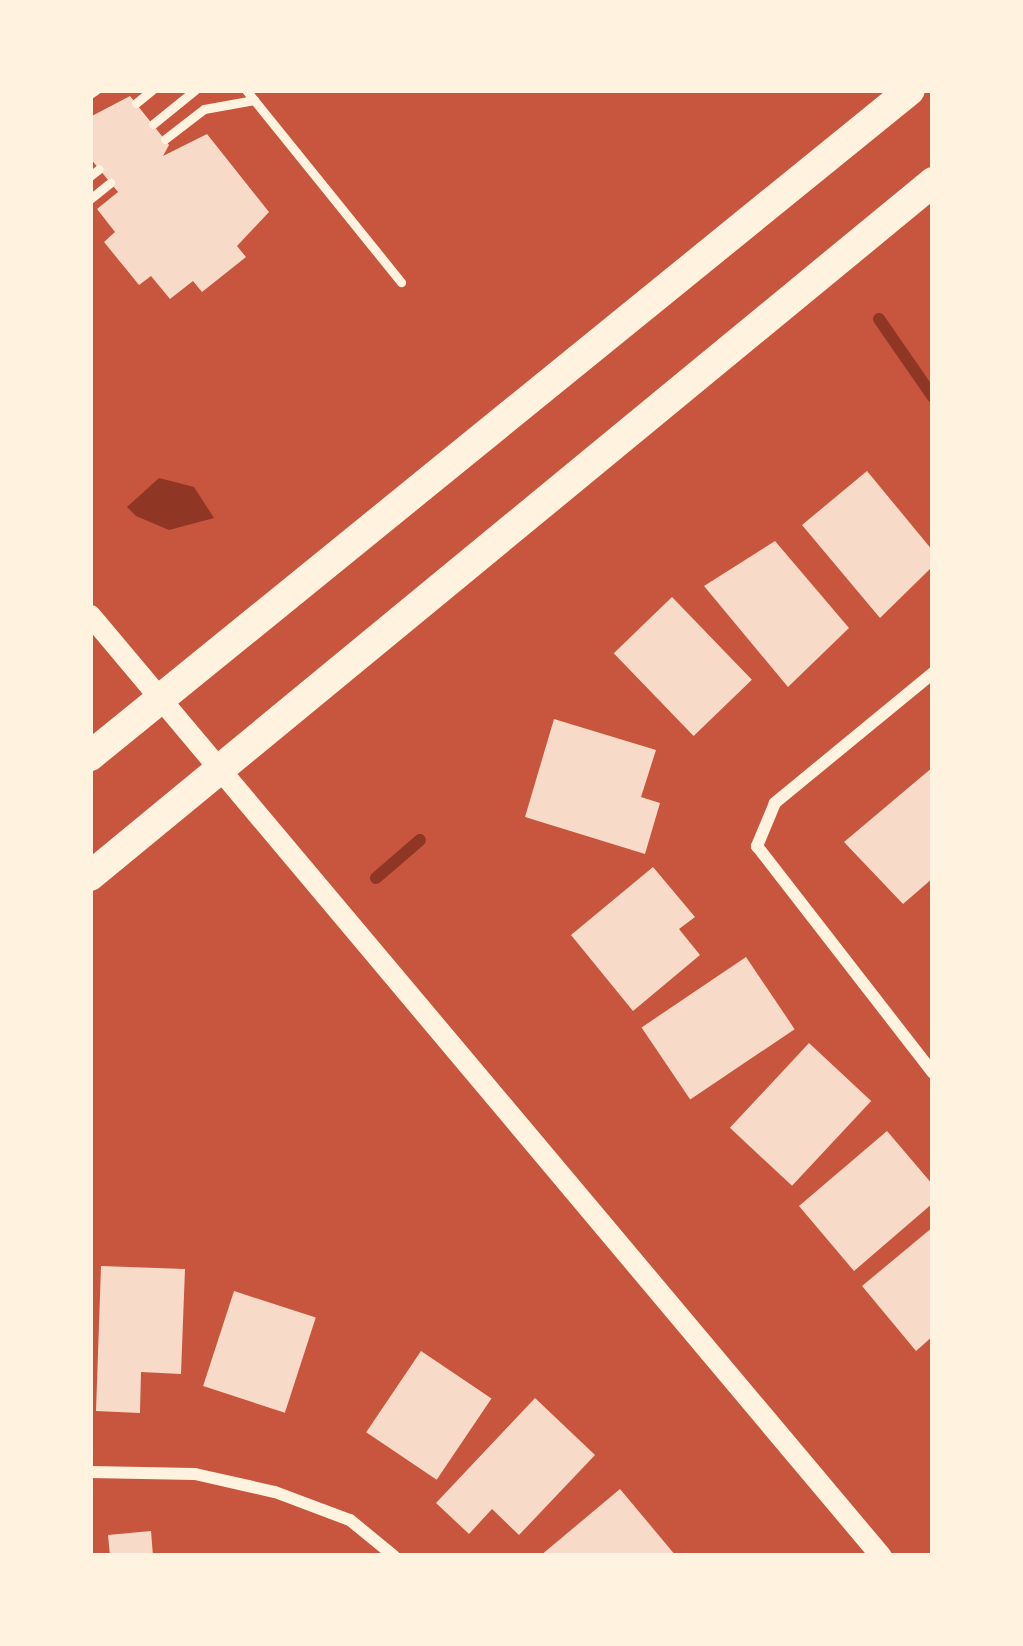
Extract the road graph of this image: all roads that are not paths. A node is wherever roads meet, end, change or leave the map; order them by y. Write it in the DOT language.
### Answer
graph roads {
  1 [pos="152,90"];
  2 [pos="195,90"];
  3 [pos="246,90"];
  4 [pos="910,90"];
  5 [pos="254,100"];
  6 [pos="136,104"];
  7 [pos="153,124"];
  8 [pos="165,139"];
  9 [pos="933,182"];
  10 [pos="110,183"];
  11 [pos="90,199"];
  12 [pos="401,281"];
  13 [pos="90,616"];
  14 [pos="933,673"];
  15 [pos="160,697"];
  16 [pos="90,756"];
  17 [pos="221,767"];
  18 [pos="90,876"];
  19 [pos="933,1072"];
  20 [pos="90,1472"];
  21 [pos="394,1556"];
  22 [pos="881,1556"];
  1 -- 6 [label="lane"];
  2 -- 7 [label="lane"];
  3 -- 5 [label="lane"];
  4 -- 15 [label="main road"];
  5 -- 8 [label="lane"];
  5 -- 12 [label="lane"];
  9 -- 17 [label="main road"];
  10 -- 11 [label="lane"];
  13 -- 15 [label="street"];
  14 -- 19 [label="street"];
  15 -- 16 [label="main road"];
  15 -- 17 [label="street"];
  17 -- 18 [label="main road"];
  17 -- 22 [label="street"];
  20 -- 21 [label="street"];
}
